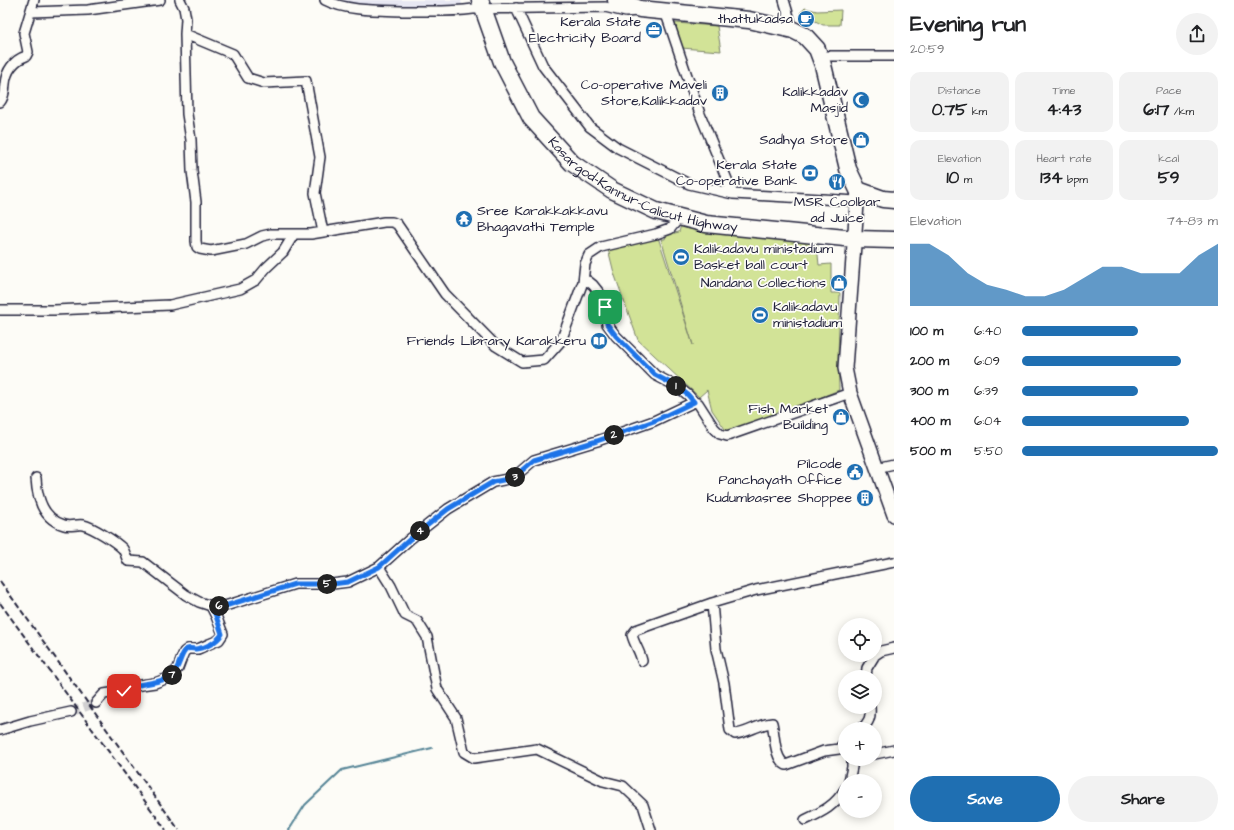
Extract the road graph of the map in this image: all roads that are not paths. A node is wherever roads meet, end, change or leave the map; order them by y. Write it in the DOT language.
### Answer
graph roads {
  1 [pos="34,0"];
  2 [pos="160,0"];
  3 [pos="180,0"];
  4 [pos="325,0"];
  5 [pos="616,0"];
  6 [pos="784,0"];
  7 [pos="482,4"];
  8 [pos="516,8"];
  9 [pos="640,9"];
  10 [pos="31,12"];
  11 [pos="665,12"];
  12 [pos="793,30"];
  13 [pos="185,34"];
  14 [pos="820,56"];
  15 [pos="894,56"];
  16 [pos="0,102"];
  17 [pos="733,194"];
  18 [pos="858,195"];
  19 [pos="894,200"];
  20 [pos="680,217"];
  21 [pos="323,232"];
  22 [pos="294,234"];
  23 [pos="855,239"];
  24 [pos="894,240"];
  25 [pos="583,282"];
  26 [pos="0,310"];
  27 [pos="850,393"];
  28 [pos="694,402"];
  29 [pos="894,464"];
  30 [pos="876,468"];
  31 [pos="36,478"];
  32 [pos="894,515"];
  33 [pos="894,562"];
  34 [pos="379,567"];
  35 [pos="712,603"];
  36 [pos="211,606"];
  37 [pos="894,648"];
  38 [pos="882,650"];
  39 [pos="642,661"];
  40 [pos="96,703"];
  41 [pos="71,712"];
  42 [pos="0,730"];
  43 [pos="838,749"];
  44 [pos="894,750"];
  45 [pos="882,753"];
  46 [pos="838,800"];
  47 [pos="805,820"];
  48 [pos="651,830"];
  1 -- 10 [label="street"];
  2 -- 10 [label="street"];
  3 -- 13 [label="street"];
  4 -- 7 [label="street"];
  5 -- 9 [label="highway"];
  6 -- 12 [label="street"];
  7 -- 8 [label="street"];
  7 -- 20 [label="highway, Kasargod-Kannur-Calicut Highway"];
  8 -- 9 [label="street"];
  8 -- 17 [label="street"];
  9 -- 11 [label="highway"];
  10 -- 16 [label="street"];
  11 -- 12 [label="highway"];
  11 -- 17 [label="street"];
  12 -- 14 [label="highway"];
  13 -- 21 [label="street"];
  13 -- 22 [label="street"];
  14 -- 15 [label="street"];
  14 -- 18 [label="highway"];
  17 -- 18 [label="street"];
  18 -- 19 [label="highway"];
  18 -- 23 [label="main road"];
  20 -- 23 [label="highway, Kasargod-Kannur-Calicut Highway"];
  20 -- 25 [label="street"];
  21 -- 22 [label="street"];
  21 -- 25 [label="street"];
  22 -- 26 [label="street"];
  23 -- 24 [label="highway, Kasargod-Kannur-Calicut Highway"];
  23 -- 27 [label="main road"];
  25 -- 28 [label="street"];
  27 -- 28 [label="street"];
  27 -- 30 [label="main road"];
  28 -- 34 [label="street"];
  29 -- 30 [label="street"];
  30 -- 32 [label="main road"];
  31 -- 36 [label="street"];
  33 -- 35 [label="street"];
  34 -- 36 [label="street"];
  34 -- 48 [label="street"];
  35 -- 39 [label="street"];
  35 -- 43 [label="street"];
  36 -- 40 [label="street"];
  37 -- 38 [label="street"];
  41 -- 42 [label="street"];
  44 -- 45 [label="street"];
  46 -- 47 [label="street"];
}
